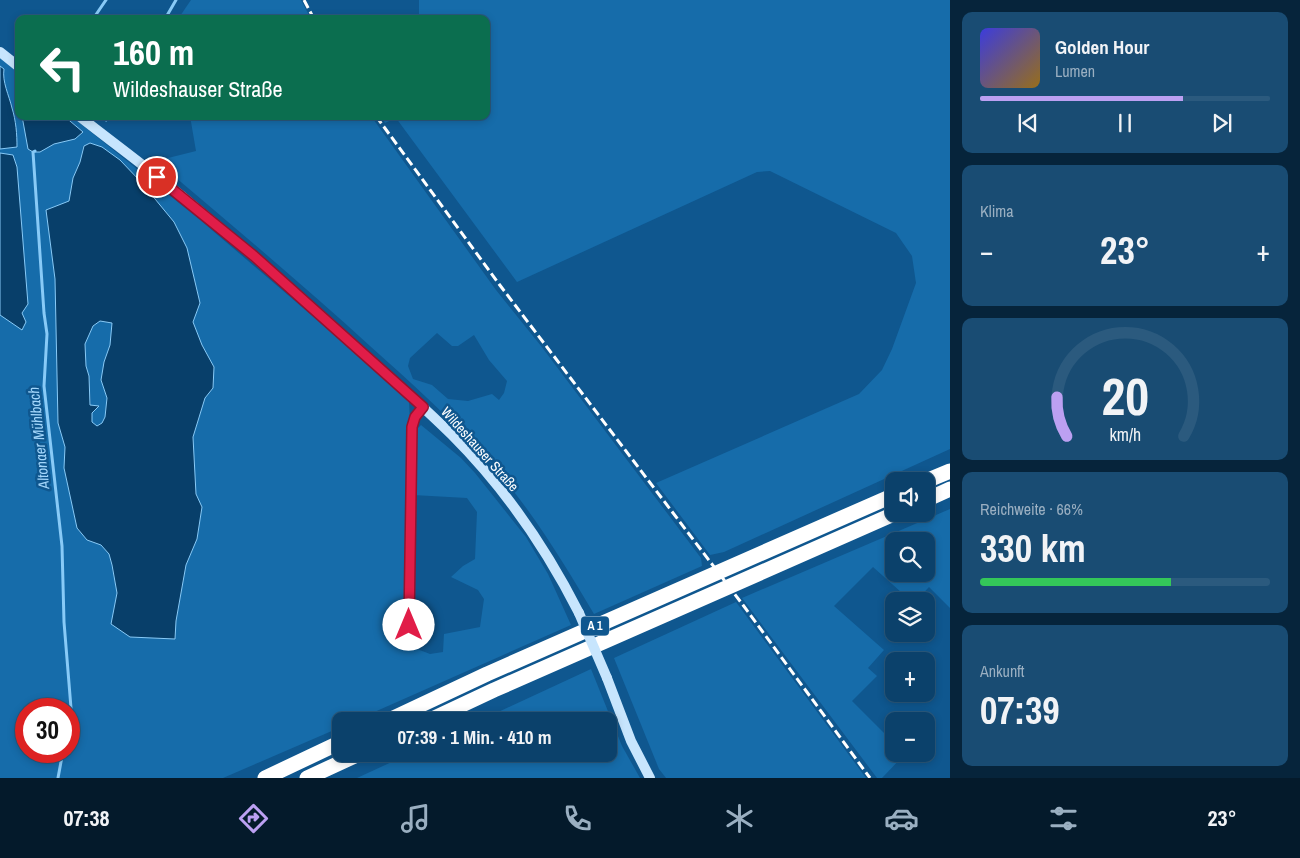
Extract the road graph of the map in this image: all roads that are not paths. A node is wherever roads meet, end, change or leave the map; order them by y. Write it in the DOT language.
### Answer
graph roads {
  1 [pos="0,52"];
  2 [pos="15,64"];
  3 [pos="84,120"];
  4 [pos="423,407"];
  5 [pos="950,471"];
  6 [pos="935,477"];
  7 [pos="950,489"];
  8 [pos="935,496"];
  9 [pos="885,499"];
  10 [pos="885,518"];
  11 [pos="409,625"];
  12 [pos="406,712"];
  13 [pos="448,712"];
  14 [pos="332,746"];
  15 [pos="341,762"];
  16 [pos="265,778"];
  17 [pos="307,778"];
  18 [pos="650,778"];
  1 -- 2 [label="main road"];
  3 -- 4 [label="main road, Wildeshauser Straße"];
  4 -- 11 [label="street"];
  4 -- 18 [label="main road, Wildeshauser Straße, bridge"];
  5 -- 6 [label="highway"];
  7 -- 8 [label="highway"];
  9 -- 12 [label="highway, A 1"];
  10 -- 13 [label="highway, A 1"];
  14 -- 16 [label="highway"];
  15 -- 17 [label="highway"];
}
